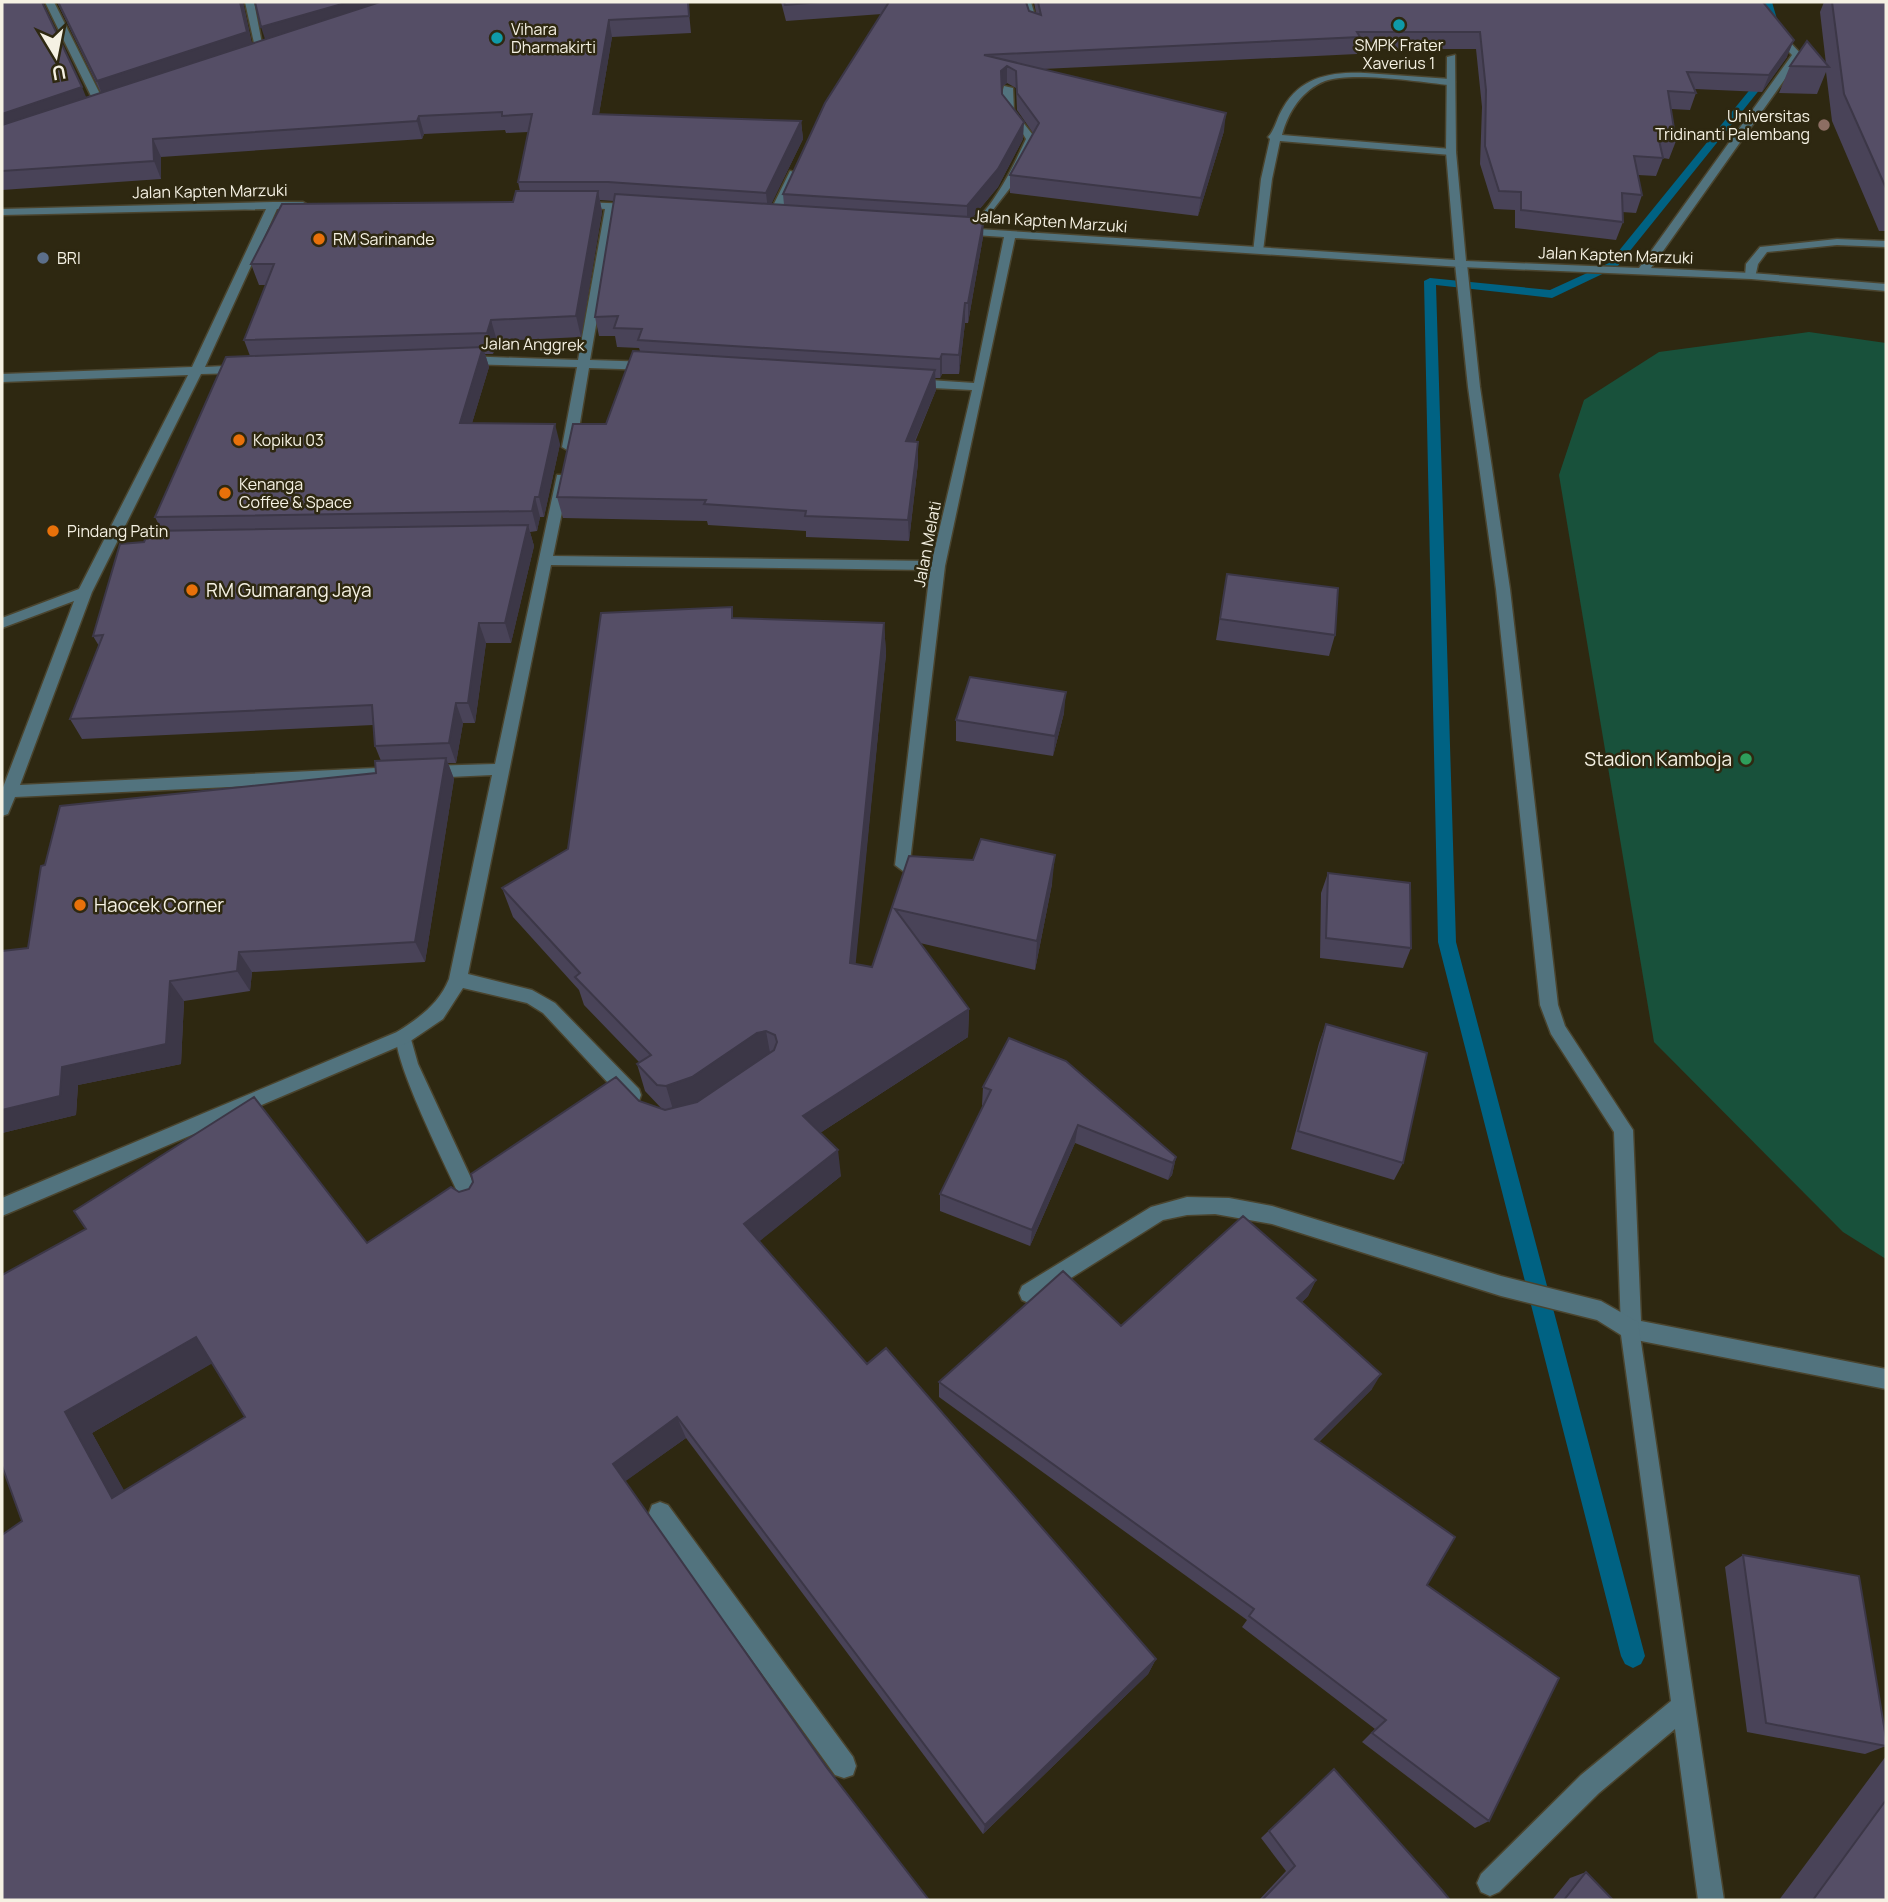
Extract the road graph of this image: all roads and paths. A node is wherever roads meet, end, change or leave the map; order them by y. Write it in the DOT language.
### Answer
graph roads {
  1 [pos="50,2"];
  2 [pos="249,2"];
  3 [pos="1026,2"];
  4 [pos="1753,2"];
  5 [pos="1036,27"];
  6 [pos="273,48"];
  7 [pos="261,52"];
  8 [pos="248,57"];
  9 [pos="1452,57"];
  10 [pos="1450,82"];
  11 [pos="1008,88"];
  12 [pos="111,106"];
  13 [pos="1273,138"];
  14 [pos="1451,152"];
  15 [pos="797,166"];
  16 [pos="273,205"];
  17 [pos="312,205"];
  18 [pos="572,205"];
  19 [pos="611,205"];
  20 [pos="652,209"];
  21 [pos="2,212"];
  22 [pos="760,217"];
  23 [pos="773,218"];
  24 [pos="789,219"];
  25 [pos="942,229"];
  26 [pos="970,231"];
  27 [pos="1010,234"];
  28 [pos="1886,244"];
  29 [pos="1257,251"];
  30 [pos="1643,271"];
  31 [pos="1463,276"];
  32 [pos="1751,276"];
  33 [pos="1886,288"];
  34 [pos="447,360"];
  35 [pos="586,362"];
  36 [pos="667,367"];
  37 [pos="252,369"];
  38 [pos="196,372"];
  39 [pos="2,378"];
  40 [pos="898,382"];
  41 [pos="979,387"];
  42 [pos="546,560"];
  43 [pos="938,566"];
  44 [pos="85,592"];
  45 [pos="2,623"];
  46 [pos="502,769"];
  47 [pos="10,791"];
  48 [pos="2,810"];
  49 [pos="903,864"];
  50 [pos="458,979"];
  51 [pos="403,1037"];
  52 [pos="647,1111"];
  53 [pos="474,1206"];
  54 [pos="2,1207"];
  55 [pos="1029,1293"];
  56 [pos="1631,1329"];
  57 [pos="1886,1379"];
  58 [pos="660,1513"];
  59 [pos="1684,1706"];
  60 [pos="844,1766"];
  61 [pos="1490,1883"];
  62 [pos="1711,1900"];
  1 -- 12 [label="street"];
  2 -- 7 [label="street"];
  3 -- 5 [label="street"];
  4 -- 30 [label="street"];
  6 -- 7 [label="street"];
  7 -- 8 [label="street"];
  9 -- 10 [label="street"];
  10 -- 13 [label="street"];
  10 -- 14 [label="street"];
  11 -- 26 [label="street"];
  13 -- 14 [label="street"];
  13 -- 29 [label="street"];
  14 -- 31 [label="street"];
  15 -- 23 [label="street"];
  16 -- 17 [label="street, Jalan Kapten Marzuki"];
  16 -- 21 [label="street, Jalan Kapten Marzuki"];
  16 -- 38 [label="street"];
  18 -- 19 [label="street"];
  19 -- 20 [label="street"];
  19 -- 35 [label="street"];
  22 -- 23 [label="street"];
  23 -- 24 [label="street"];
  25 -- 26 [label="street, Jalan Kapten Marzuki"];
  26 -- 27 [label="street, Jalan Kapten Marzuki"];
  27 -- 29 [label="street, Jalan Kapten Marzuki"];
  27 -- 41 [label="street, Jalan Melati"];
  28 -- 32 [label="street"];
  29 -- 31 [label="street, Jalan Kapten Marzuki"];
  30 -- 31 [label="street, Jalan Kapten Marzuki"];
  30 -- 32 [label="street, Jalan Kapten Marzuki"];
  31 -- 56 [label="street"];
  32 -- 33 [label="street, Jalan Kapten Marzuki"];
  34 -- 35 [label="street, Jalan Anggrek"];
  35 -- 36 [label="street, Jalan Anggrek"];
  35 -- 42 [label="street"];
  37 -- 38 [label="street"];
  38 -- 39 [label="street"];
  38 -- 44 [label="street"];
  40 -- 41 [label="street"];
  41 -- 43 [label="street, Jalan Melati"];
  42 -- 43 [label="street"];
  42 -- 46 [label="street"];
  43 -- 49 [label="street, Jalan Melati"];
  44 -- 45 [label="street"];
  44 -- 47 [label="street"];
  46 -- 47 [label="street"];
  46 -- 50 [label="street"];
  47 -- 48 [label="street"];
  50 -- 51 [label="street"];
  50 -- 52 [label="street"];
  51 -- 53 [label="street"];
  51 -- 54 [label="street"];
  55 -- 56 [label="street"];
  56 -- 57 [label="street"];
  56 -- 59 [label="street"];
  58 -- 60 [label="street"];
  59 -- 61 [label="street"];
  59 -- 62 [label="street"];
}
